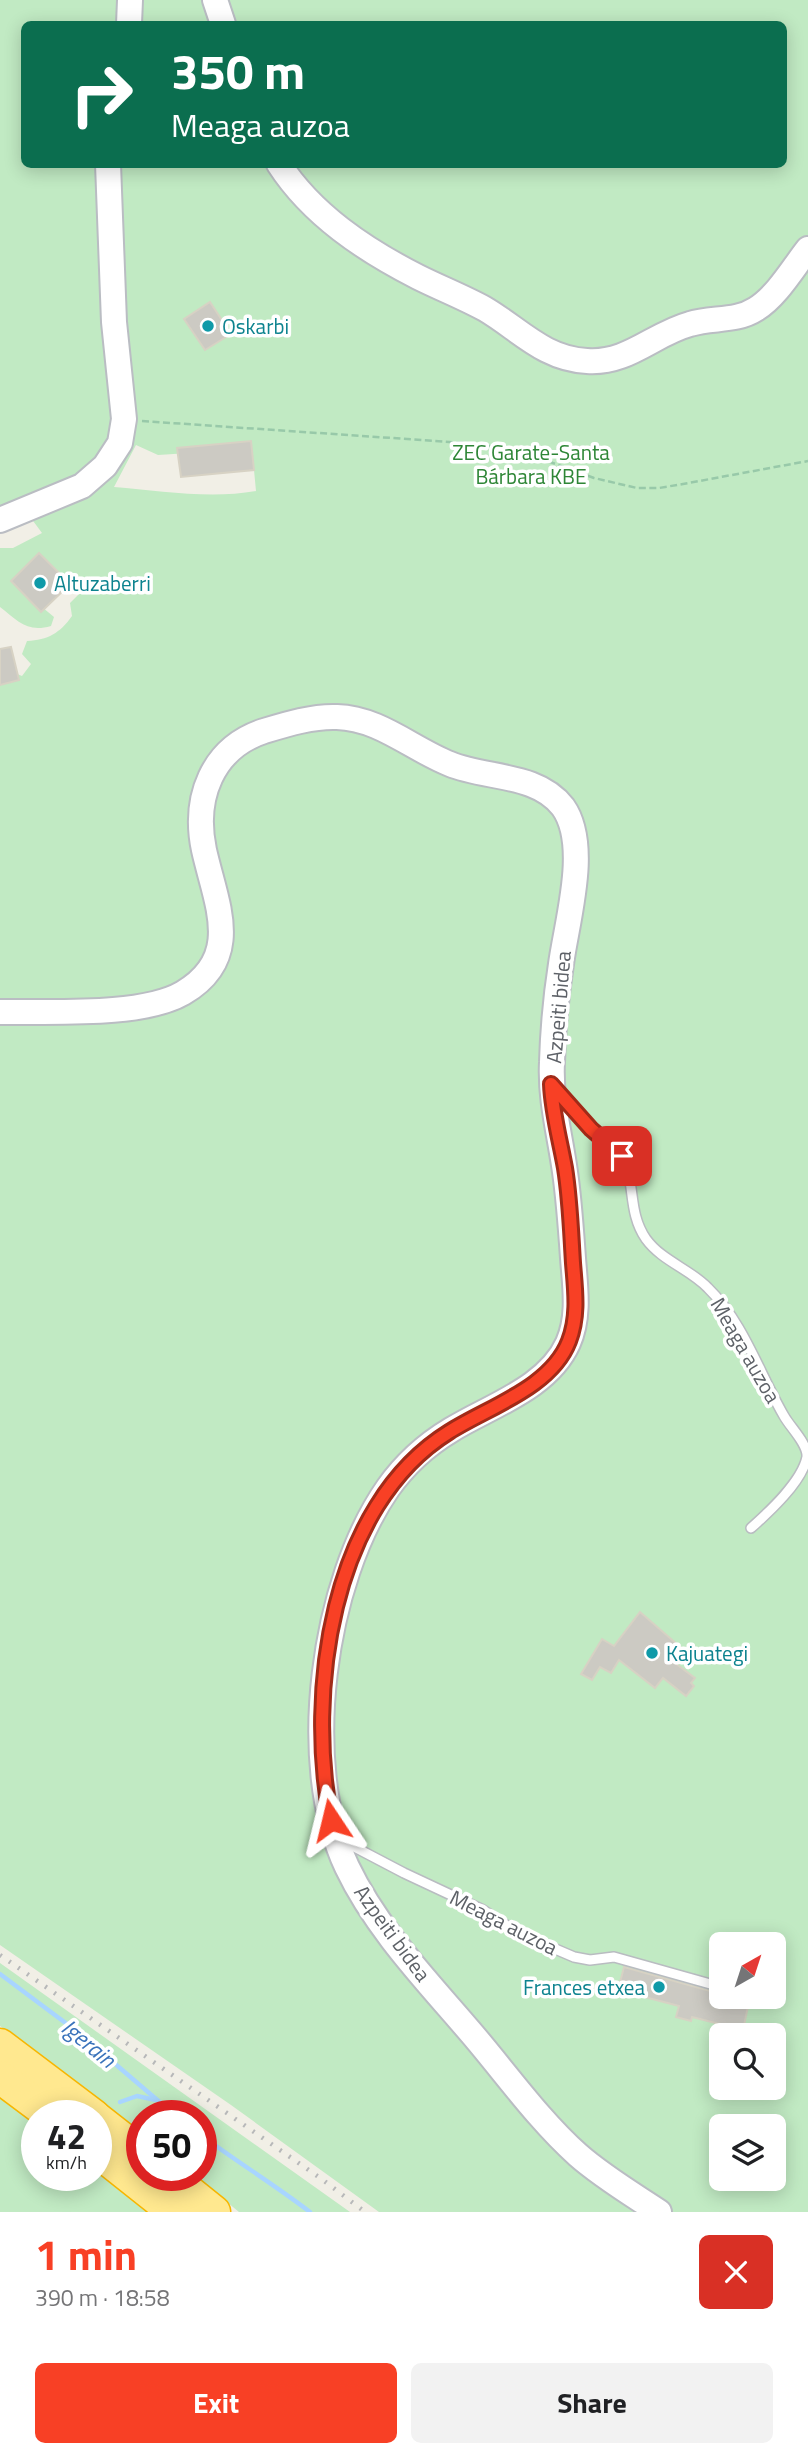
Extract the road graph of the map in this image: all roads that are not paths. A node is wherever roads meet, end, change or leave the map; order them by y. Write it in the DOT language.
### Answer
graph roads {
  1 [pos="130,0"];
  2 [pos="215,0"];
  3 [pos="129,21"];
  4 [pos="222,21"];
  5 [pos="108,168"];
  6 [pos="282,168"];
  7 [pos="808,249"];
  8 [pos="0,520"];
  9 [pos="0,1012"];
  10 [pos="551,1084"];
  11 [pos="751,1528"];
  12 [pos="336,1839"];
  13 [pos="709,1984"];
  14 [pos="0,2045"];
  15 [pos="0,2077"];
  16 [pos="30,2100"];
  17 [pos="73,2100"];
  18 [pos="112,2130"];
  19 [pos="126,2141"];
  20 [pos="112,2163"];
  21 [pos="188,2191"];
  22 [pos="174,2212"];
  23 [pos="214,2212"];
  24 [pos="659,2212"];
  1 -- 3 [label="main road"];
  2 -- 4 [label="main road"];
  5 -- 8 [label="main road"];
  6 -- 7 [label="main road"];
  9 -- 10 [label="main road, Azpeiti bidea"];
  10 -- 11 [label="lane, Meaga auzoa"];
  10 -- 12 [label="main road, Azpeiti bidea"];
  12 -- 13 [label="lane, Meaga auzoa"];
  12 -- 24 [label="main road, Azpeiti bidea"];
  14 -- 17 [label="highway"];
  15 -- 16 [label="highway"];
  18 -- 19 [label="highway"];
  20 -- 22 [label="highway"];
  21 -- 23 [label="highway"];
}
